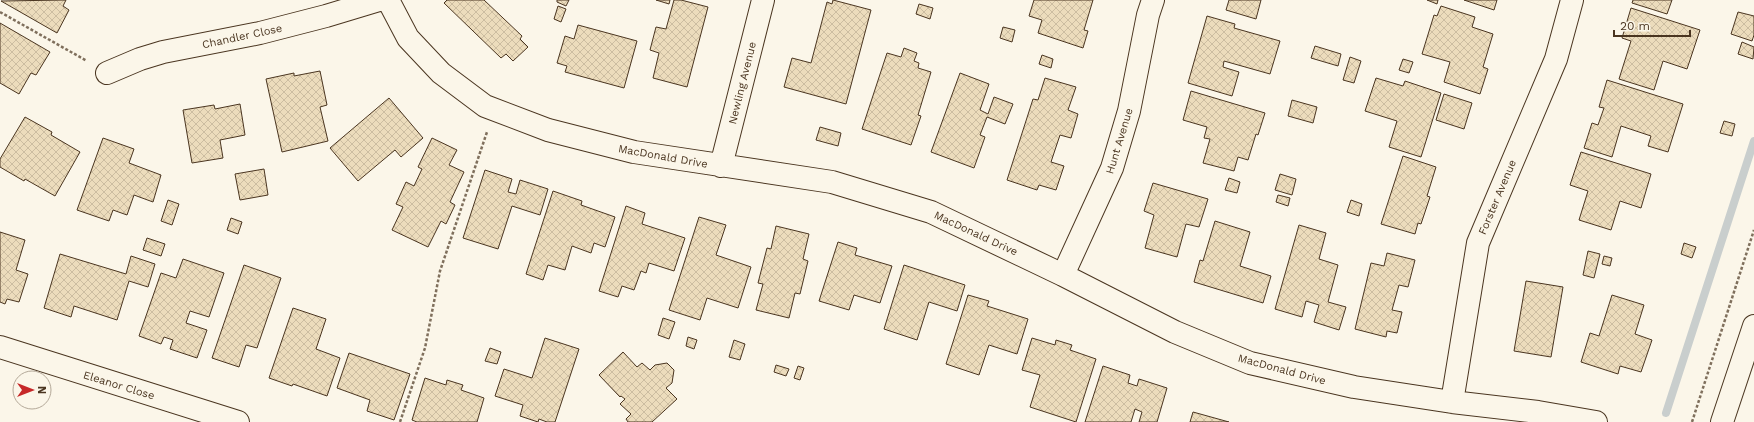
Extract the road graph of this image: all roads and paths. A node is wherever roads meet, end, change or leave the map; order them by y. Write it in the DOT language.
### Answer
graph roads {
  1 [pos="379,0"];
  2 [pos="388,0"];
  3 [pos="762,0"];
  4 [pos="1153,0"];
  5 [pos="1572,0"];
  6 [pos="0,12"];
  7 [pos="82,58"];
  8 [pos="106,73"];
  9 [pos="489,126"];
  10 [pos="721,166"];
  11 [pos="1754,230"];
  12 [pos="1064,275"];
  13 [pos="1754,326"];
  14 [pos="0,347"];
  15 [pos="1452,402"];
  16 [pos="238,422"];
  17 [pos="400,422"];
  18 [pos="1596,422"];
  19 [pos="1692,422"];
  20 [pos="1722,422"];
  1 -- 8 [label="street, Chandler Close"];
  2 -- 10 [label="street, MacDonald Drive"];
  3 -- 10 [label="street, Newling Avenue"];
  4 -- 12 [label="street, Hunt Avenue"];
  5 -- 15 [label="street, Forster Avenue"];
  6 -- 7 [label="path"];
  9 -- 17 [label="path"];
  10 -- 12 [label="street, MacDonald Drive"];
  11 -- 19 [label="path"];
  12 -- 15 [label="street, MacDonald Drive"];
  13 -- 20 [label="street"];
  14 -- 16 [label="street, Eleanor Close"];
  15 -- 18 [label="street, MacDonald Drive"];
}
